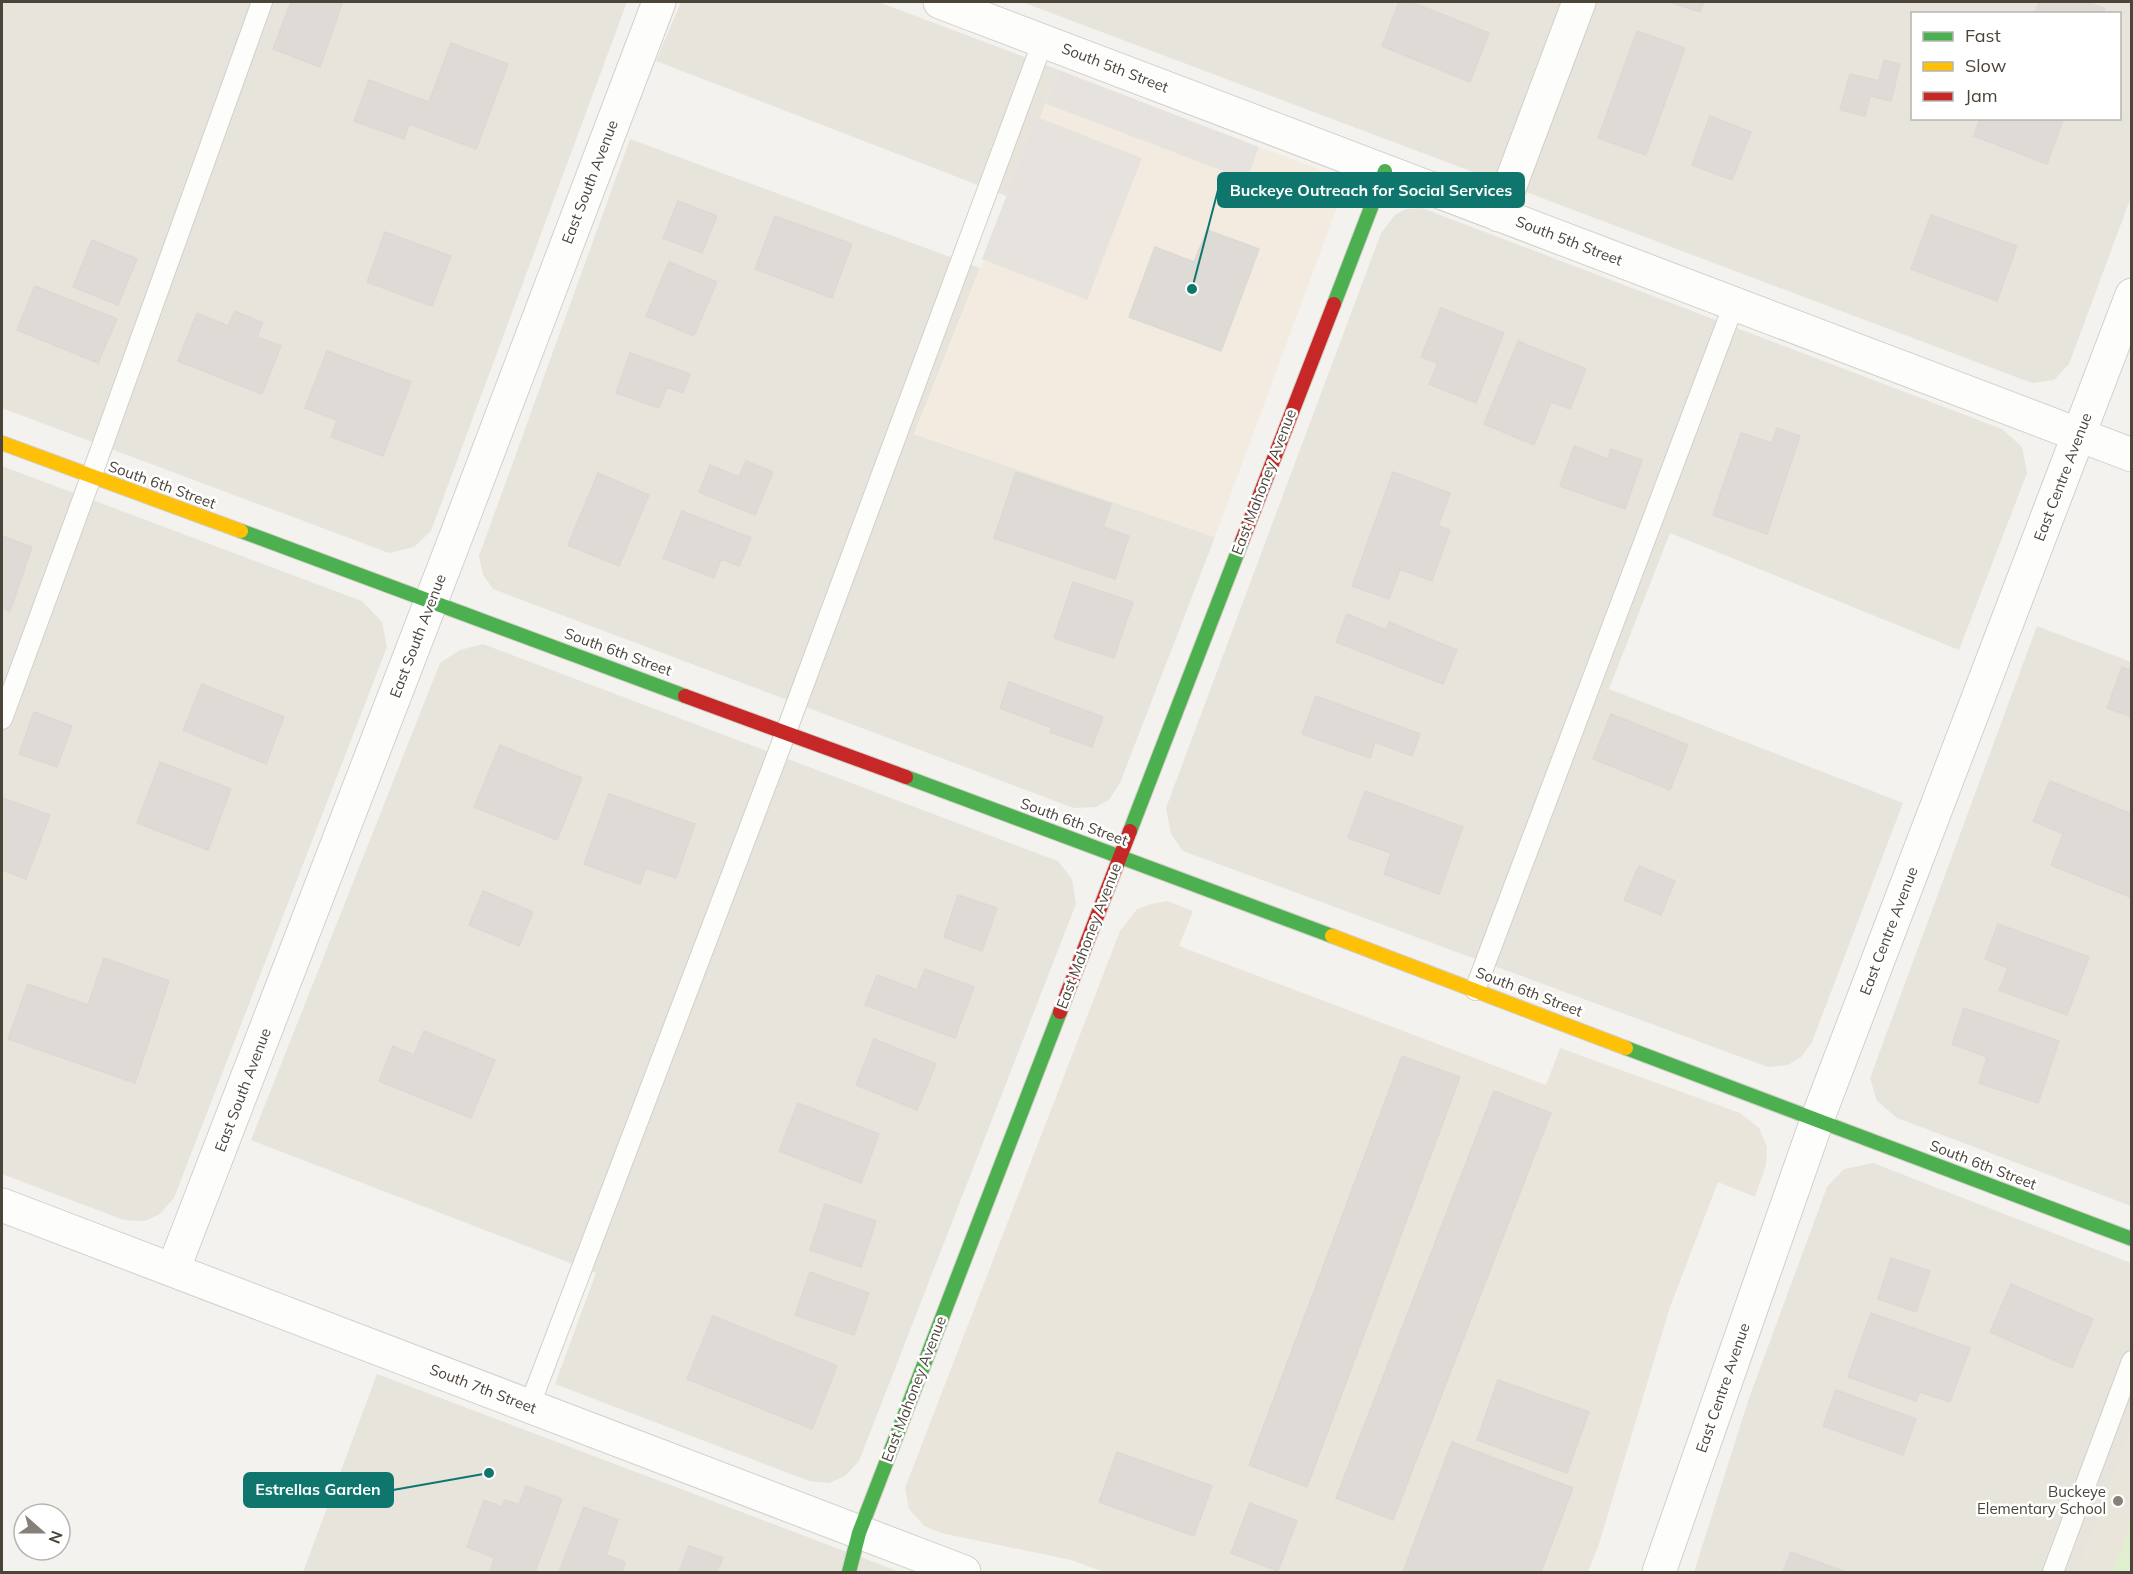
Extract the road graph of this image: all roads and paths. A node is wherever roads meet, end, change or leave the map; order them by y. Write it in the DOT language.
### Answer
graph roads {
  1 [pos="262,2"];
  2 [pos="658,2"];
  3 [pos="940,2"];
  4 [pos="1579,2"];
  5 [pos="1043,41"];
  6 [pos="1385,171"];
  7 [pos="1499,215"];
  8 [pos="2132,295"];
  9 [pos="1734,304"];
  10 [pos="2079,436"];
  11 [pos="2,443"];
  12 [pos="2132,455"];
  13 [pos="91,477"];
  14 [pos="432,600"];
  15 [pos="2,719"];
  16 [pos="786,732"];
  17 [pos="1119,856"];
  18 [pos="1475,990"];
  19 [pos="1817,1120"];
  20 [pos="2,1205"];
  21 [pos="2132,1239"];
  22 [pos="173,1270"];
  23 [pos="2132,1361"];
  24 [pos="529,1407"];
  25 [pos="859,1533"];
  26 [pos="849,1572"];
  27 [pos="964,1572"];
  28 [pos="1659,1572"];
  29 [pos="2054,1572"];
  1 -- 13 [label="lane"];
  2 -- 14 [label="street, East South Avenue"];
  3 -- 5 [label="street, South 5th Street"];
  4 -- 7 [label="street"];
  5 -- 6 [label="street, South 5th Street"];
  5 -- 16 [label="lane"];
  6 -- 7 [label="street, South 5th Street"];
  6 -- 17 [label="street, East Mahoney Avenue"];
  7 -- 9 [label="street, South 5th Street"];
  8 -- 10 [label="street, East Centre Avenue"];
  9 -- 10 [label="street, South 5th Street"];
  9 -- 18 [label="lane"];
  10 -- 12 [label="street, South 5th Street"];
  10 -- 19 [label="street, East Centre Avenue"];
  11 -- 13 [label="street, South 6th Street"];
  13 -- 14 [label="street, South 6th Street"];
  13 -- 15 [label="lane"];
  14 -- 16 [label="street, South 6th Street"];
  14 -- 22 [label="street, East South Avenue"];
  16 -- 17 [label="street, South 6th Street"];
  16 -- 24 [label="lane"];
  17 -- 18 [label="street, South 6th Street"];
  17 -- 25 [label="street, East Mahoney Avenue"];
  18 -- 19 [label="street, South 6th Street"];
  19 -- 21 [label="street, South 6th Street"];
  19 -- 28 [label="street, East Centre Avenue"];
  20 -- 22 [label="street, South 7th Street"];
  22 -- 24 [label="street, South 7th Street"];
  23 -- 29 [label="lane"];
  24 -- 25 [label="street, South 7th Street"];
  25 -- 26 [label="street, East Mahoney Avenue"];
  25 -- 27 [label="street, South 7th Street"];
}
